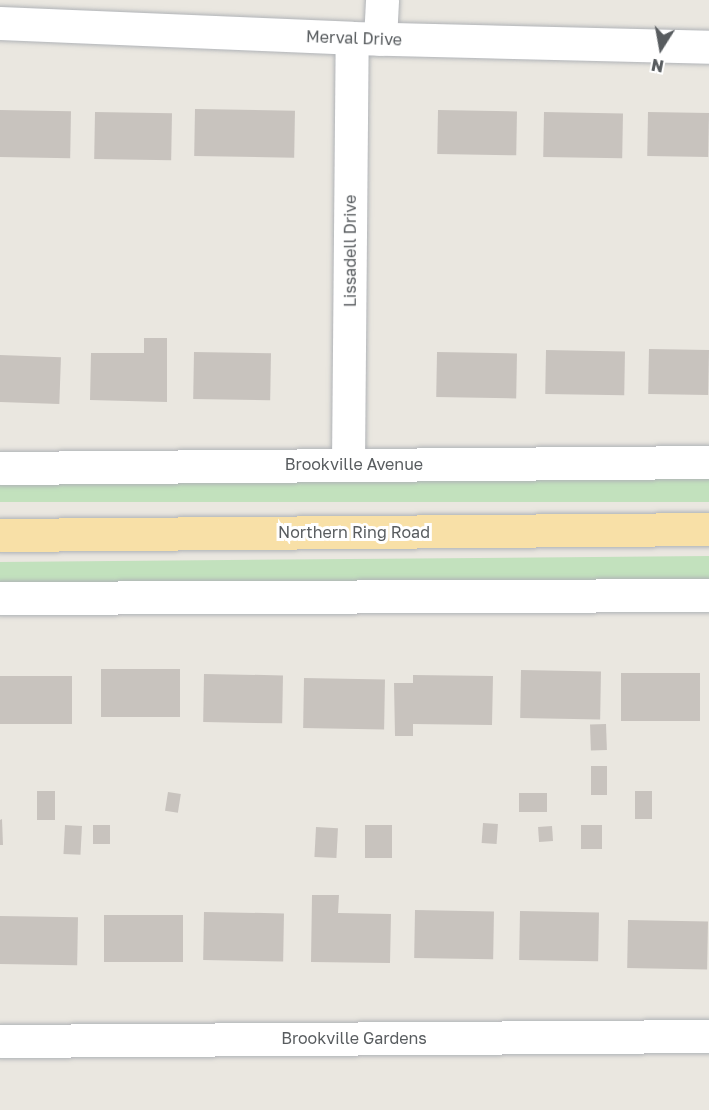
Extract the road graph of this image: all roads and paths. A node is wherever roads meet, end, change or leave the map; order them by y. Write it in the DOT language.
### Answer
graph roads {
  1 [pos="382,0"];
  2 [pos="0,23"];
  3 [pos="366,39"];
  4 [pos="709,47"];
  5 [pos="709,462"];
  6 [pos="348,464"];
  7 [pos="0,468"];
  8 [pos="709,530"];
  9 [pos="0,535"];
  10 [pos="709,595"];
  11 [pos="0,598"];
  12 [pos="709,1036"];
  13 [pos="0,1041"];
  1 -- 3 [label="street, Lissadell Drive"];
  2 -- 3 [label="street, Merval Drive"];
  3 -- 4 [label="street, Merval Drive"];
  3 -- 6 [label="street, Lissadell Drive"];
  5 -- 6 [label="street, Brookville Avenue"];
  6 -- 7 [label="street, Brookville Avenue"];
  8 -- 9 [label="main road, Northern Ring Road"];
  10 -- 11 [label="street"];
  12 -- 13 [label="street, Brookville Gardens"];
}
